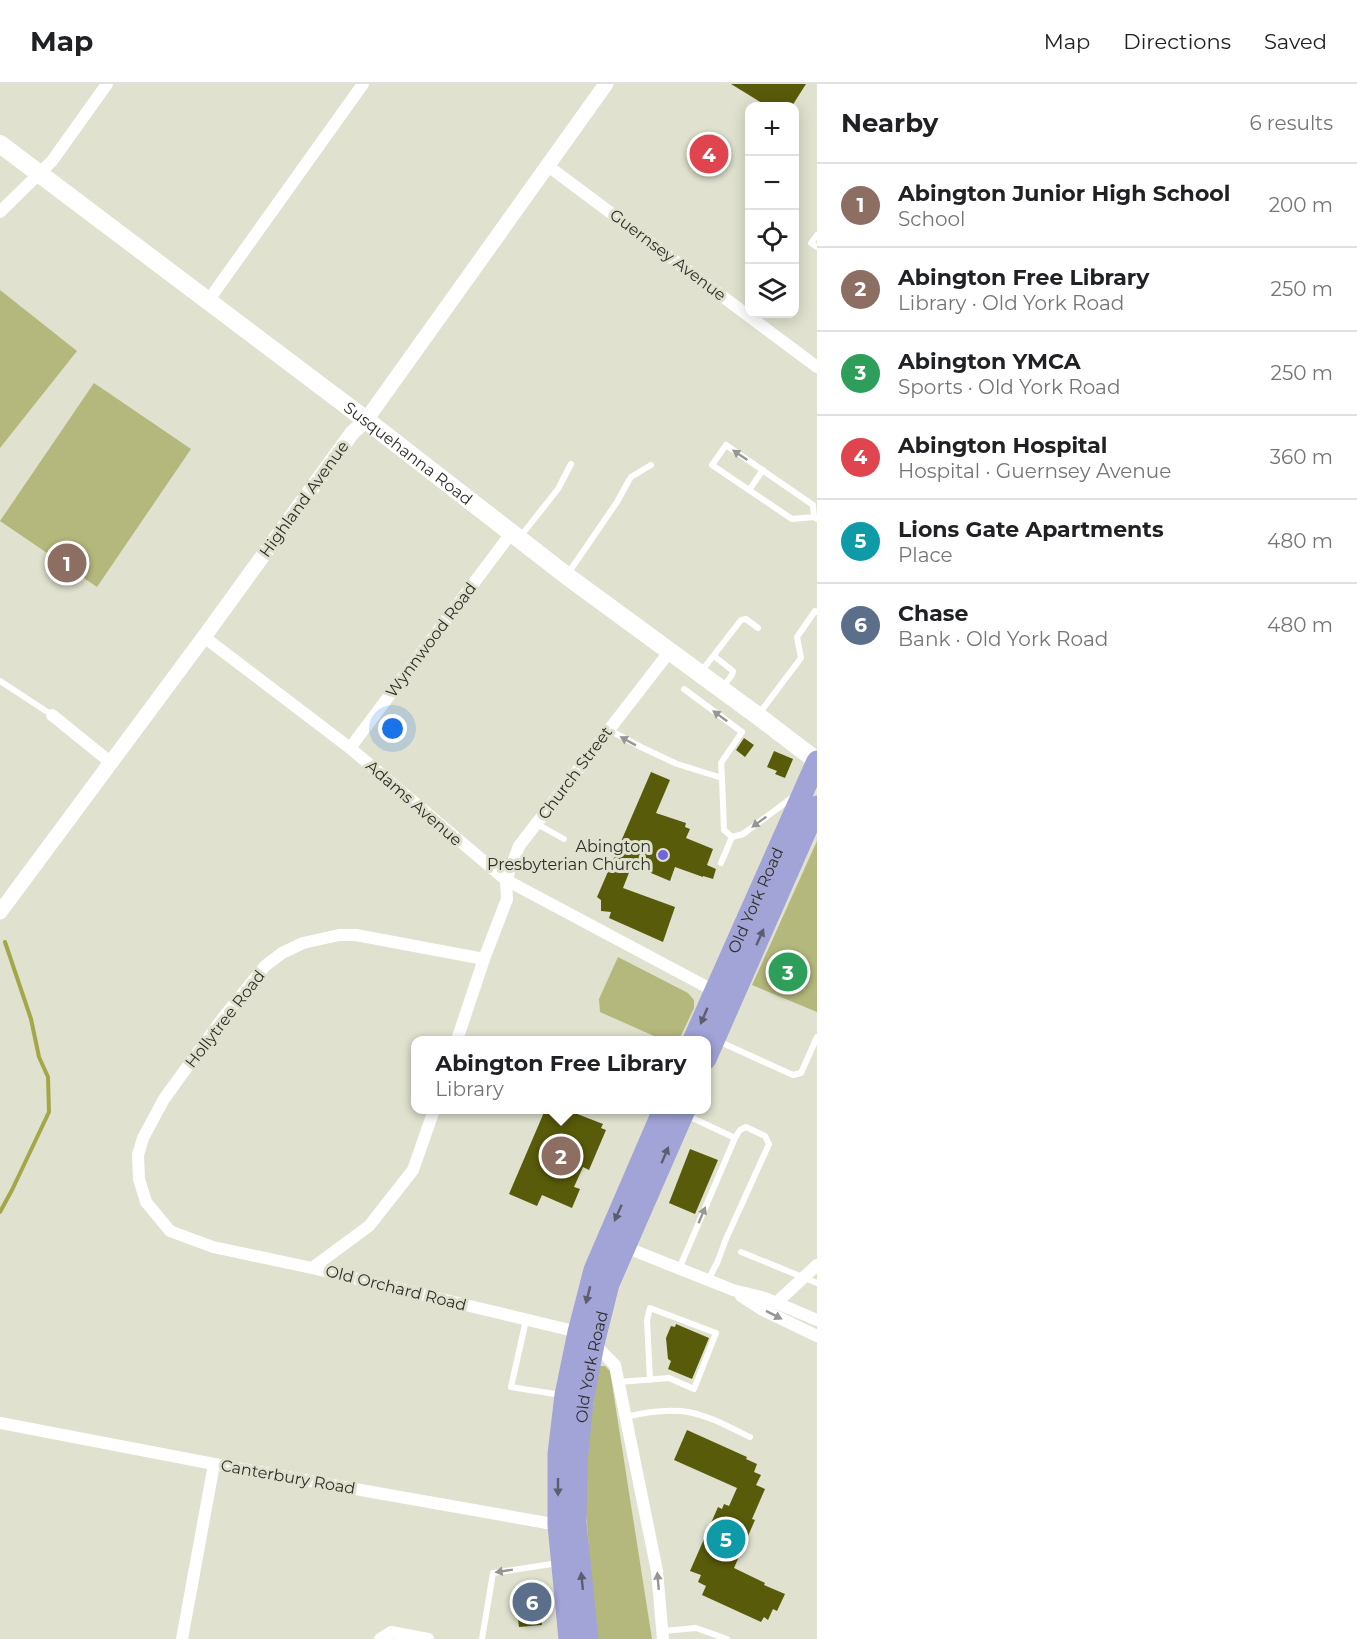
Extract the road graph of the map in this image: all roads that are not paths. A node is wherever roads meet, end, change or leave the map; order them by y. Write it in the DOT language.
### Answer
graph roads {
  1 [pos="107,84"];
  2 [pos="363,84"];
  3 [pos="606,84"];
  4 [pos="0,144"];
  5 [pos="548,166"];
  6 [pos="39,173"];
  7 [pos="0,212"];
  8 [pos="817,235"];
  9 [pos="817,247"];
  10 [pos="208,301"];
  11 [pos="817,367"];
  12 [pos="366,420"];
  13 [pos="571,464"];
  14 [pos="651,465"];
  15 [pos="763,470"];
  16 [pos="749,490"];
  17 [pos="816,518"];
  18 [pos="516,535"];
  19 [pos="567,576"];
  20 [pos="817,612"];
  21 [pos="758,628"];
  22 [pos="204,637"];
  23 [pos="670,651"];
  24 [pos="714,656"];
  25 [pos="700,673"];
  26 [pos="0,681"];
  27 [pos="684,689"];
  28 [pos="721,689"];
  29 [pos="52,715"];
  30 [pos="758,716"];
  31 [pos="608,730"];
  32 [pos="350,748"];
  33 [pos="817,761"];
  34 [pos="110,762"];
  35 [pos="722,778"];
  36 [pos="806,787"];
  37 [pos="817,806"];
  38 [pos="537,824"];
  39 [pos="732,837"];
  40 [pos="564,839"];
  41 [pos="722,863"];
  42 [pos="506,880"];
  43 [pos="0,912"];
  44 [pos="483,959"];
  45 [pos="723,995"];
  46 [pos="460,1036"];
  47 [pos="696,1036"];
  48 [pos="817,1037"];
  49 [pos="711,1049"];
  50 [pos="433,1114"];
  51 [pos="676,1114"];
  52 [pos="683,1114"];
  53 [pos="735,1138"];
  54 [pos="616,1243"];
  55 [pos="213,1247"];
  56 [pos="741,1252"];
  57 [pos="817,1265"];
  58 [pos="312,1268"];
  59 [pos="679,1269"];
  60 [pos="803,1278"];
  61 [pos="708,1280"];
  62 [pos="817,1283"];
  63 [pos="733,1290"];
  64 [pos="776,1303"];
  65 [pos="526,1319"];
  66 [pos="815,1320"];
  67 [pos="812,1333"];
  68 [pos="586,1338"];
  69 [pos="650,1380"];
  70 [pos="618,1383"];
  71 [pos="565,1395"];
  72 [pos="626,1417"];
  73 [pos="0,1423"];
  74 [pos="750,1437"];
  75 [pos="214,1464"];
  76 [pos="567,1524"];
  77 [pos="562,1562"];
  78 [pos="662,1635"];
  79 [pos="182,1639"];
  80 [pos="380,1639"];
  81 [pos="428,1639"];
  82 [pos="482,1639"];
  83 [pos="569,1639"];
  84 [pos="588,1639"];
  85 [pos="726,1639"];
  1 -- 6 [label="street"];
  2 -- 10 [label="street"];
  3 -- 5 [label="street, Highland Avenue"];
  4 -- 6 [label="main road, Susquehanna Road"];
  5 -- 11 [label="street, Guernsey Avenue"];
  5 -- 12 [label="street, Highland Avenue"];
  6 -- 7 [label="street"];
  6 -- 10 [label="main road, Susquehanna Road"];
  8 -- 9 [label="lane"];
  10 -- 12 [label="main road, Susquehanna Road"];
  12 -- 18 [label="main road, Susquehanna Road"];
  12 -- 22 [label="street, Highland Avenue"];
  13 -- 18 [label="lane"];
  14 -- 19 [label="lane"];
  15 -- 16 [label="lane"];
  15 -- 16 [label="lane, one-way"];
  15 -- 17 [label="lane"];
  16 -- 17 [label="lane"];
  18 -- 19 [label="main road, Susquehanna Road"];
  18 -- 32 [label="street, Wynnwood Road"];
  19 -- 23 [label="main road, Susquehanna Road"];
  20 -- 30 [label="lane"];
  21 -- 24 [label="lane"];
  22 -- 32 [label="street, Adams Avenue"];
  22 -- 34 [label="street, Highland Avenue"];
  23 -- 25 [label="main road, Susquehanna Road"];
  23 -- 31 [label="street, Church Street"];
  24 -- 25 [label="lane"];
  24 -- 28 [label="lane"];
  25 -- 28 [label="main road, Susquehanna Road"];
  26 -- 29 [label="lane"];
  35 -- 27 [label="lane, one-way"];
  28 -- 30 [label="main road, Susquehanna Road"];
  29 -- 34 [label="street"];
  30 -- 33 [label="main road, Susquehanna Road"];
  35 -- 31 [label="lane, one-way"];
  31 -- 38 [label="street, Church Street"];
  32 -- 42 [label="street, Adams Avenue"];
  33 -- 36 [label="highway, Old York Road"];
  34 -- 43 [label="street, Highland Avenue"];
  35 -- 39 [label="lane"];
  36 -- 39 [label="lane, one-way"];
  36 -- 45 [label="highway, Old York Road"];
  45 -- 37 [label="highway, Old York Road, one-way"];
  38 -- 40 [label="lane"];
  38 -- 42 [label="street, Church Street"];
  39 -- 41 [label="lane"];
  42 -- 44 [label="street, Church Street"];
  42 -- 45 [label="street, Adams Avenue"];
  44 -- 46 [label="street, Church Street"];
  44 -- 55 [label="street, Hollytree Road"];
  45 -- 47 [label="highway, Old York Road, one-way"];
  45 -- 49 [label="highway, Old York Road"];
  48 -- 49 [label="lane"];
  50 -- 58 [label="street"];
  51 -- 54 [label="highway, Old York Road"];
  52 -- 53 [label="lane"];
  59 -- 53 [label="lane, one-way"];
  53 -- 61 [label="lane"];
  54 -- 59 [label="street"];
  54 -- 68 [label="highway, Old York Road"];
  55 -- 58 [label="street, Old Orchard Road"];
  56 -- 60 [label="lane"];
  57 -- 60 [label="street"];
  58 -- 65 [label="street, Old Orchard Road"];
  59 -- 61 [label="street"];
  60 -- 62 [label="lane"];
  60 -- 64 [label="street"];
  61 -- 63 [label="street"];
  63 -- 64 [label="street"];
  63 -- 67 [label="street, one-way"];
  64 -- 66 [label="street"];
  65 -- 68 [label="street, Old Orchard Road"];
  65 -- 71 [label="lane"];
  66 -- 67 [label="street"];
  68 -- 70 [label="street"];
  68 -- 71 [label="highway, Old York Road"];
  68 -- 76 [label="highway, Old York Road"];
  69 -- 69 [label="lane"];
  69 -- 70 [label="lane"];
  70 -- 72 [label="street"];
  71 -- 76 [label="highway, Old York Road, one-way"];
  72 -- 74 [label="lane"];
  78 -- 72 [label="street, one-way"];
  73 -- 75 [label="street, Canterbury Road"];
  75 -- 76 [label="street, Canterbury Road"];
  75 -- 79 [label="street"];
  76 -- 77 [label="highway, Old York Road"];
  84 -- 76 [label="highway, Old York Road, one-way"];
  77 -- 82 [label="lane, one-way"];
  77 -- 83 [label="highway, Old York Road"];
  78 -- 85 [label="lane"];
  80 -- 81 [label="street"];
}
